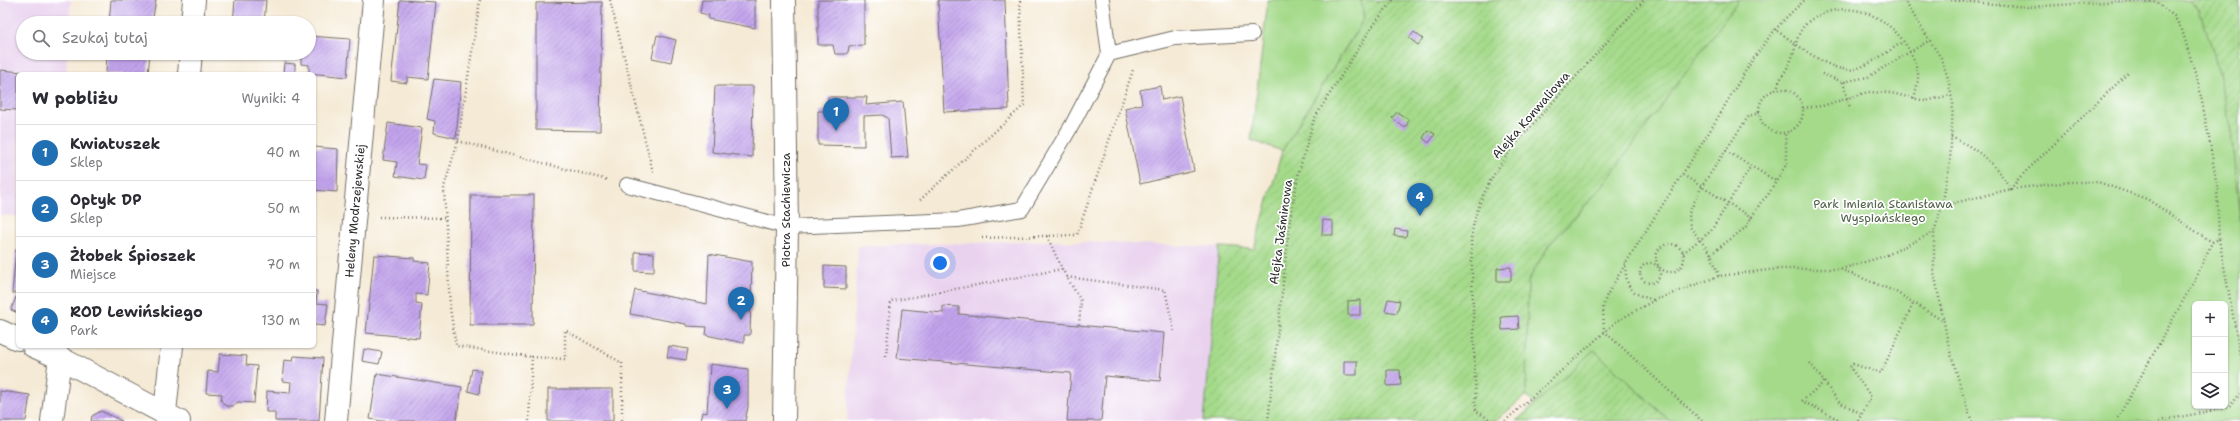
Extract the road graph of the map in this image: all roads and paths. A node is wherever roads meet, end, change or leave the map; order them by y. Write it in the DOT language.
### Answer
graph roads {
  1 [pos="194,0"];
  2 [pos="374,0"];
  3 [pos="480,0"];
  4 [pos="610,0"];
  5 [pos="784,0"];
  6 [pos="1020,0"];
  7 [pos="1102,0"];
  8 [pos="1393,0"];
  9 [pos="1644,0"];
  10 [pos="1804,0"];
  11 [pos="1904,0"];
  12 [pos="1951,0"];
  13 [pos="193,16"];
  14 [pos="1774,28"];
  15 [pos="1252,34"];
  16 [pos="1930,40"];
  17 [pos="1795,42"];
  18 [pos="1903,42"];
  19 [pos="1910,53"];
  20 [pos="1109,54"];
  21 [pos="190,60"];
  22 [pos="189,72"];
  23 [pos="2129,72"];
  24 [pos="1822,74"];
  25 [pos="1843,82"];
  26 [pos="1777,90"];
  27 [pos="1951,95"];
  28 [pos="1847,98"];
  29 [pos="1914,99"];
  30 [pos="1803,108"];
  31 [pos="1850,108"];
  32 [pos="1759,113"];
  33 [pos="1785,133"];
  34 [pos="1951,137"];
  35 [pos="458,141"];
  36 [pos="1726,151"];
  37 [pos="1751,166"];
  38 [pos="1683,175"];
  39 [pos="1776,181"];
  40 [pos="627,185"];
  41 [pos="1702,186"];
  42 [pos="2011,189"];
  43 [pos="658,194"];
  44 [pos="917,203"];
  45 [pos="1728,204"];
  46 [pos="1942,206"];
  47 [pos="355,216"];
  48 [pos="446,218"];
  49 [pos="1752,218"];
  50 [pos="786,227"];
  51 [pos="1934,232"];
  52 [pos="1047,236"];
  53 [pos="2219,239"];
  54 [pos="1699,240"];
  55 [pos="2212,242"];
  56 [pos="1683,253"];
  57 [pos="1711,254"];
  58 [pos="1625,262"];
  59 [pos="1658,266"];
  60 [pos="1062,269"];
  61 [pos="1840,269"];
  62 [pos="1719,276"];
  63 [pos="1067,277"];
  64 [pos="1655,300"];
  65 [pos="1914,302"];
  66 [pos="1943,321"];
  67 [pos="1079,325"];
  68 [pos="0,331"];
  69 [pos="1174,331"];
  70 [pos="1604,331"];
  71 [pos="16,338"];
  72 [pos="38,348"];
  73 [pos="172,348"];
  74 [pos="2240,354"];
  75 [pos="886,356"];
  76 [pos="532,357"];
  77 [pos="60,358"];
  78 [pos="1810,363"];
  79 [pos="1824,382"];
  80 [pos="2240,394"];
  81 [pos="1862,414"];
  82 [pos="172,417"];
  83 [pos="52,421"];
  84 [pos="336,421"];
  85 [pos="529,421"];
  86 [pos="622,421"];
  87 [pos="784,421"];
  88 [pos="1268,421"];
  89 [pos="1492,421"];
  90 [pos="1505,421"];
  91 [pos="1702,421"];
  92 [pos="1842,421"];
  93 [pos="1858,421"];
  94 [pos="1972,421"];
  95 [pos="2116,421"];
  96 [pos="2159,421"];
  1 -- 13 [label="street"];
  2 -- 47 [label="street, Heleny Modrzejewskiej"];
  3 -- 35 [label="path"];
  4 -- 43 [label="path"];
  5 -- 50 [label="street, Piotra Stachiewicza"];
  6 -- 44 [label="path"];
  7 -- 20 [label="lane"];
  8 -- 88 [label="path, Alejka Jaśminowa"];
  9 -- 89 [label="path, Alejka Konwaliowa"];
  10 -- 14 [label="path"];
  11 -- 16 [label="path"];
  12 -- 53 [label="path"];
  14 -- 17 [label="path"];
  14 -- 38 [label="path"];
  15 -- 20 [label="lane"];
  16 -- 19 [label="path"];
  16 -- 27 [label="path"];
  17 -- 18 [label="path"];
  17 -- 18 [label="path"];
  17 -- 26 [label="path"];
  18 -- 19 [label="path"];
  19 -- 25 [label="path"];
  19 -- 29 [label="path"];
  20 -- 50 [label="lane"];
  21 -- 22 [label="street"];
  23 -- 42 [label="path"];
  24 -- 25 [label="path"];
  25 -- 28 [label="path"];
  26 -- 30 [label="path"];
  26 -- 32 [label="path"];
  27 -- 29 [label="path"];
  27 -- 34 [label="path"];
  28 -- 29 [label="path"];
  28 -- 30 [label="path"];
  28 -- 31 [label="path"];
  30 -- 33 [label="path"];
  32 -- 33 [label="path"];
  32 -- 36 [label="path"];
  33 -- 39 [label="path"];
  34 -- 42 [label="path"];
  34 -- 46 [label="path"];
  35 -- 40 [label="path"];
  35 -- 48 [label="path"];
  36 -- 37 [label="path"];
  36 -- 41 [label="path"];
  37 -- 39 [label="path"];
  37 -- 45 [label="path"];
  38 -- 41 [label="path"];
  38 -- 58 [label="path"];
  39 -- 49 [label="path"];
  40 -- 43 [label="lane"];
  41 -- 45 [label="path"];
  41 -- 54 [label="path"];
  42 -- 46 [label="path"];
  42 -- 55 [label="path"];
  43 -- 50 [label="lane"];
  45 -- 49 [label="path"];
  45 -- 54 [label="path"];
  46 -- 51 [label="path"];
  47 -- 48 [label="path"];
  47 -- 84 [label="street, Heleny Modrzejewskiej"];
  48 -- 76 [label="path"];
  49 -- 57 [label="path"];
  50 -- 87 [label="street, Piotra Stachiewicza"];
  51 -- 61 [label="path"];
  51 -- 66 [label="path"];
  52 -- 60 [label="path"];
  53 -- 55 [label="path"];
  53 -- 74 [label="path"];
  54 -- 56 [label="path"];
  54 -- 57 [label="path"];
  55 -- 95 [label="path"];
  56 -- 59 [label="path"];
  56 -- 59 [label="path"];
  57 -- 62 [label="path"];
  58 -- 64 [label="path"];
  58 -- 70 [label="path"];
  59 -- 59 [label="path"];
  60 -- 63 [label="path"];
  60 -- 75 [label="path"];
  61 -- 62 [label="path"];
  61 -- 65 [label="path"];
  62 -- 64 [label="path"];
  63 -- 67 [label="path"];
  63 -- 69 [label="path"];
  64 -- 70 [label="path"];
  65 -- 66 [label="path"];
  65 -- 81 [label="path"];
  66 -- 94 [label="path"];
  68 -- 71 [label="street"];
  70 -- 90 [label="path"];
  70 -- 91 [label="path"];
  72 -- 77 [label="street"];
  73 -- 82 [label="street"];
  76 -- 85 [label="path"];
  76 -- 86 [label="path"];
  77 -- 82 [label="street"];
  77 -- 83 [label="street"];
  78 -- 79 [label="path"];
  79 -- 81 [label="path"];
  79 -- 92 [label="path"];
  80 -- 96 [label="path"];
  81 -- 93 [label="path"];
}
